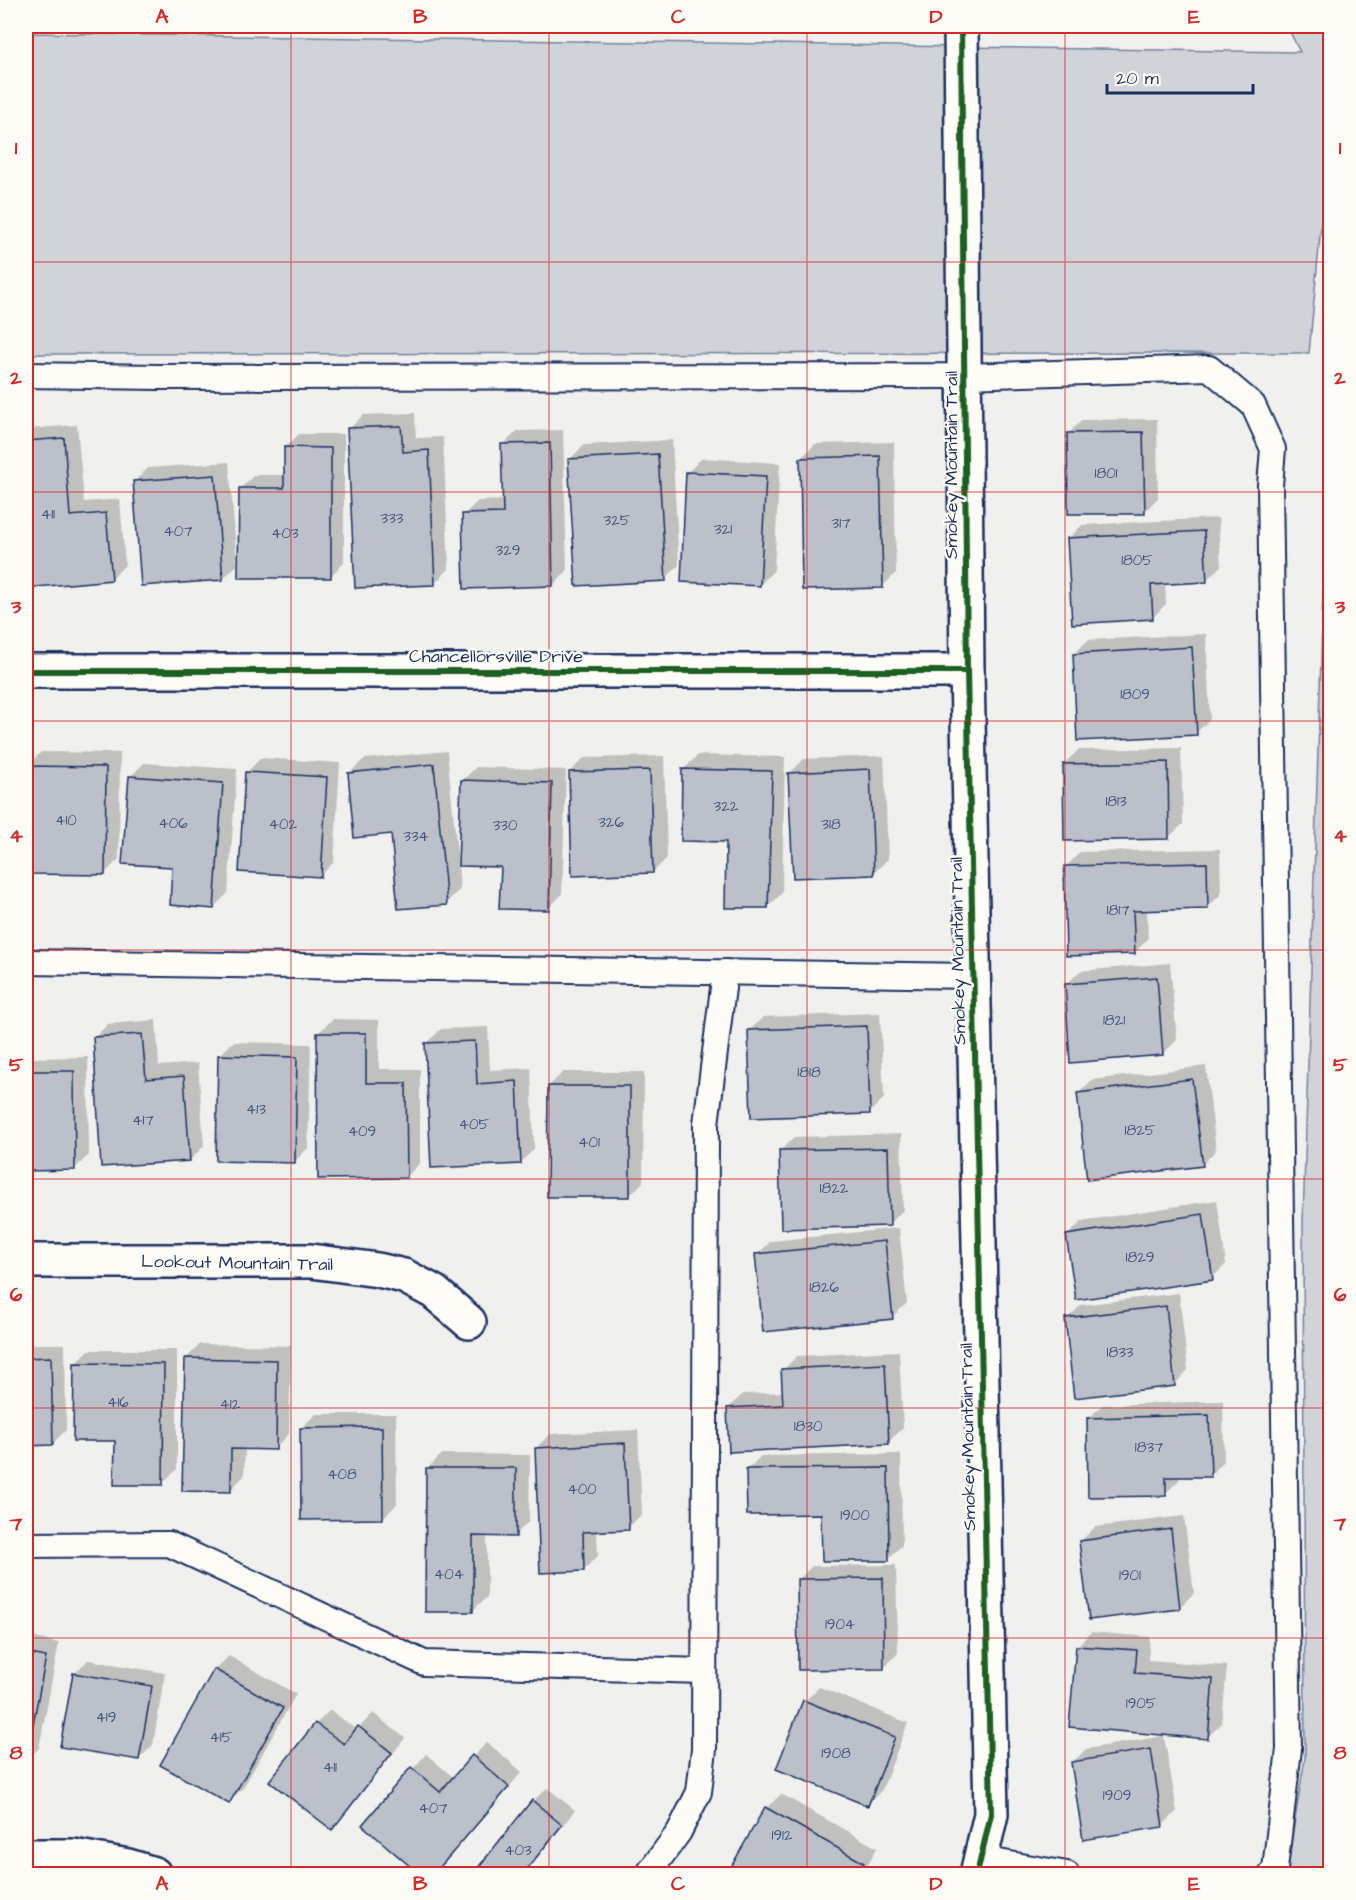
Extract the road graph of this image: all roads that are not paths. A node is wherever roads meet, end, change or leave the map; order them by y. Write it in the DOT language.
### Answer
graph roads {
  1 [pos="961,26"];
  2 [pos="26,375"];
  3 [pos="965,376"];
  4 [pos="26,671"];
  5 [pos="967,671"];
  6 [pos="26,962"];
  7 [pos="725,972"];
  8 [pos="974,976"];
  9 [pos="26,1261"];
  10 [pos="469,1322"];
  11 [pos="26,1545"];
  12 [pos="704,1671"];
  13 [pos="26,1856"];
  14 [pos="979,1867"];
  15 [pos="154,1875"];
  16 [pos="648,1875"];
  17 [pos="1067,1875"];
  18 [pos="1271,1875"];
  1 -- 3 [label="street, Smokey Mountain Trail"];
  2 -- 3 [label="lane"];
  3 -- 5 [label="street, Smokey Mountain Trail"];
  3 -- 18 [label="lane"];
  4 -- 5 [label="street, Chancellorsville Drive"];
  5 -- 8 [label="street, Smokey Mountain Trail"];
  6 -- 7 [label="lane"];
  7 -- 8 [label="lane"];
  7 -- 12 [label="lane"];
  8 -- 14 [label="street, Smokey Mountain Trail"];
  9 -- 10 [label="street, Lookout Mountain Trail"];
  11 -- 12 [label="lane"];
  12 -- 16 [label="lane"];
  13 -- 15 [label="street"];
  14 -- 17 [label="lane"];
}
